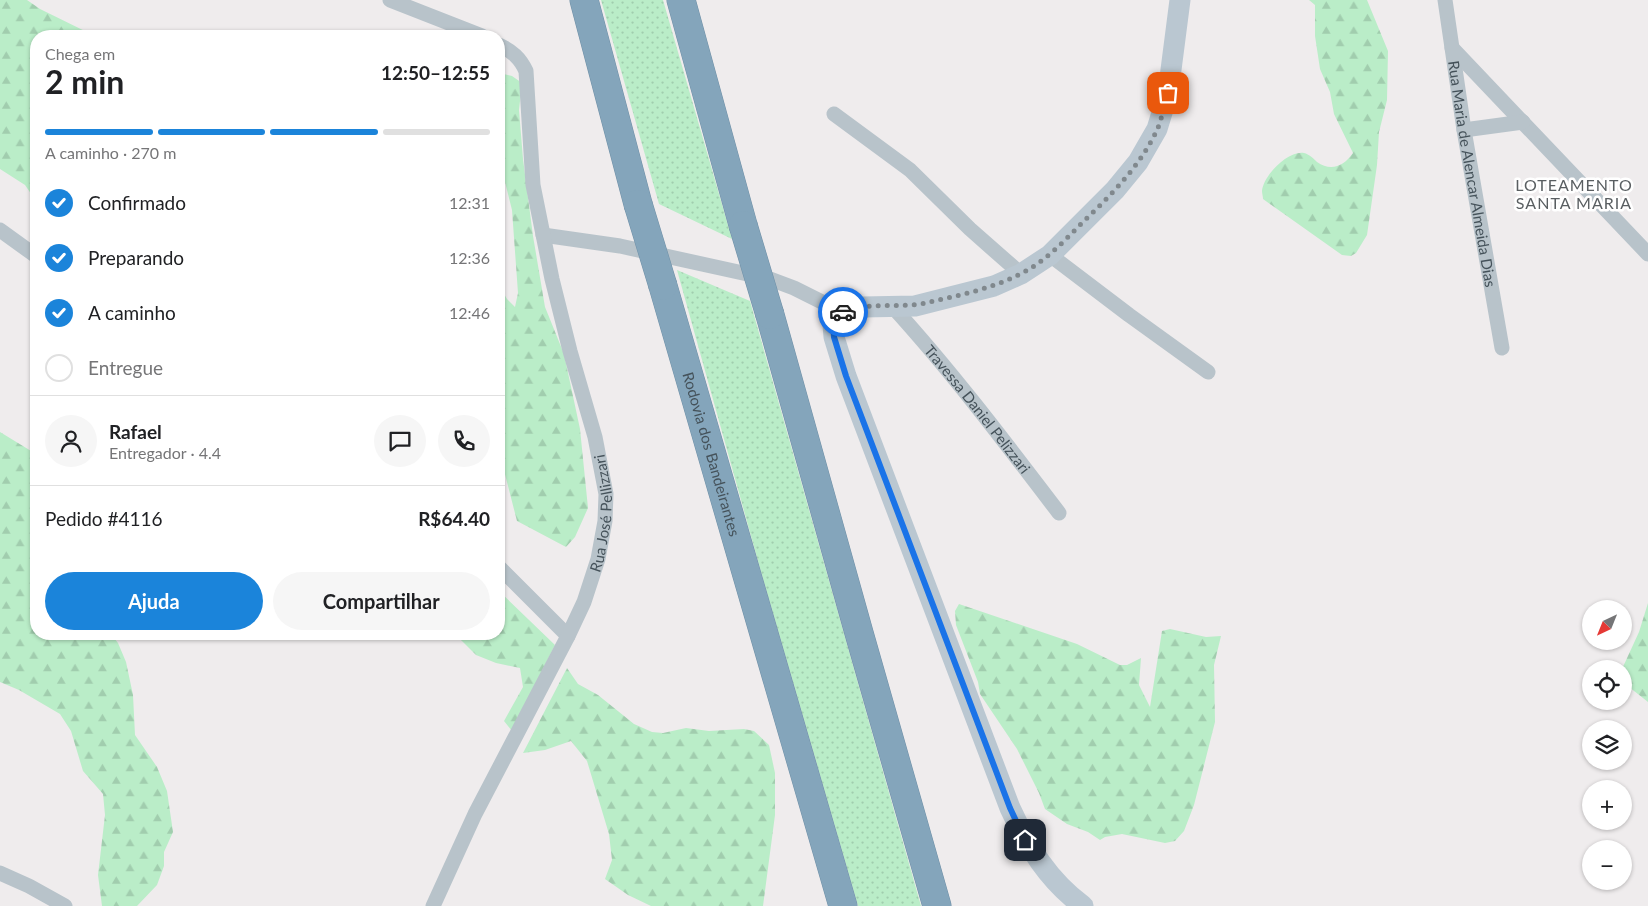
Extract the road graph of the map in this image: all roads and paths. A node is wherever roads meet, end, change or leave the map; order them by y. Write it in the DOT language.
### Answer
graph roads {
  1 [pos="390,0"];
  2 [pos="584,0"];
  3 [pos="681,0"];
  4 [pos="1180,0"];
  5 [pos="1445,0"];
  6 [pos="467,30"];
  7 [pos="1452,48"];
  8 [pos="505,49"];
  9 [pos="834,114"];
  10 [pos="1523,122"];
  11 [pos="1464,130"];
  12 [pos="0,230"];
  13 [pos="543,235"];
  14 [pos="30,252"];
  15 [pos="1648,254"];
  16 [pos="1050,255"];
  17 [pos="1021,274"];
  18 [pos="892,306"];
  19 [pos="842,312"];
  20 [pos="1502,348"];
  21 [pos="1208,372"];
  22 [pos="1059,513"];
  23 [pos="505,573"];
  24 [pos="568,636"];
  25 [pos="0,873"];
  26 [pos="65,906"];
  27 [pos="433,906"];
  28 [pos="843,906"];
  29 [pos="937,906"];
  30 [pos="1083,906"];
  1 -- 6 [label="street"];
  2 -- 28 [label="highway, Rodovia dos Bandeirantes, bridge"];
  3 -- 29 [label="highway, bridge"];
  4 -- 16 [label="street"];
  5 -- 7 [label="street, Rua Maria de Alencar Almeida Dias"];
  7 -- 10 [label="street"];
  7 -- 11 [label="street, Rua Maria de Alencar Almeida Dias"];
  8 -- 13 [label="street, Rua José Pellizzari"];
  9 -- 17 [label="street"];
  10 -- 11 [label="street"];
  10 -- 15 [label="street"];
  11 -- 20 [label="street, Rua Maria de Alencar Almeida Dias"];
  12 -- 14 [label="street"];
  13 -- 19 [label="street"];
  13 -- 24 [label="street, Rua José Pellizzari"];
  16 -- 17 [label="street"];
  16 -- 21 [label="street"];
  17 -- 18 [label="street"];
  18 -- 19 [label="street"];
  18 -- 22 [label="street, Travessa Daniel Pelizzari"];
  19 -- 30 [label="street"];
  23 -- 24 [label="street"];
  24 -- 27 [label="street, Rua José Pellizzari"];
  25 -- 26 [label="street"];
}
